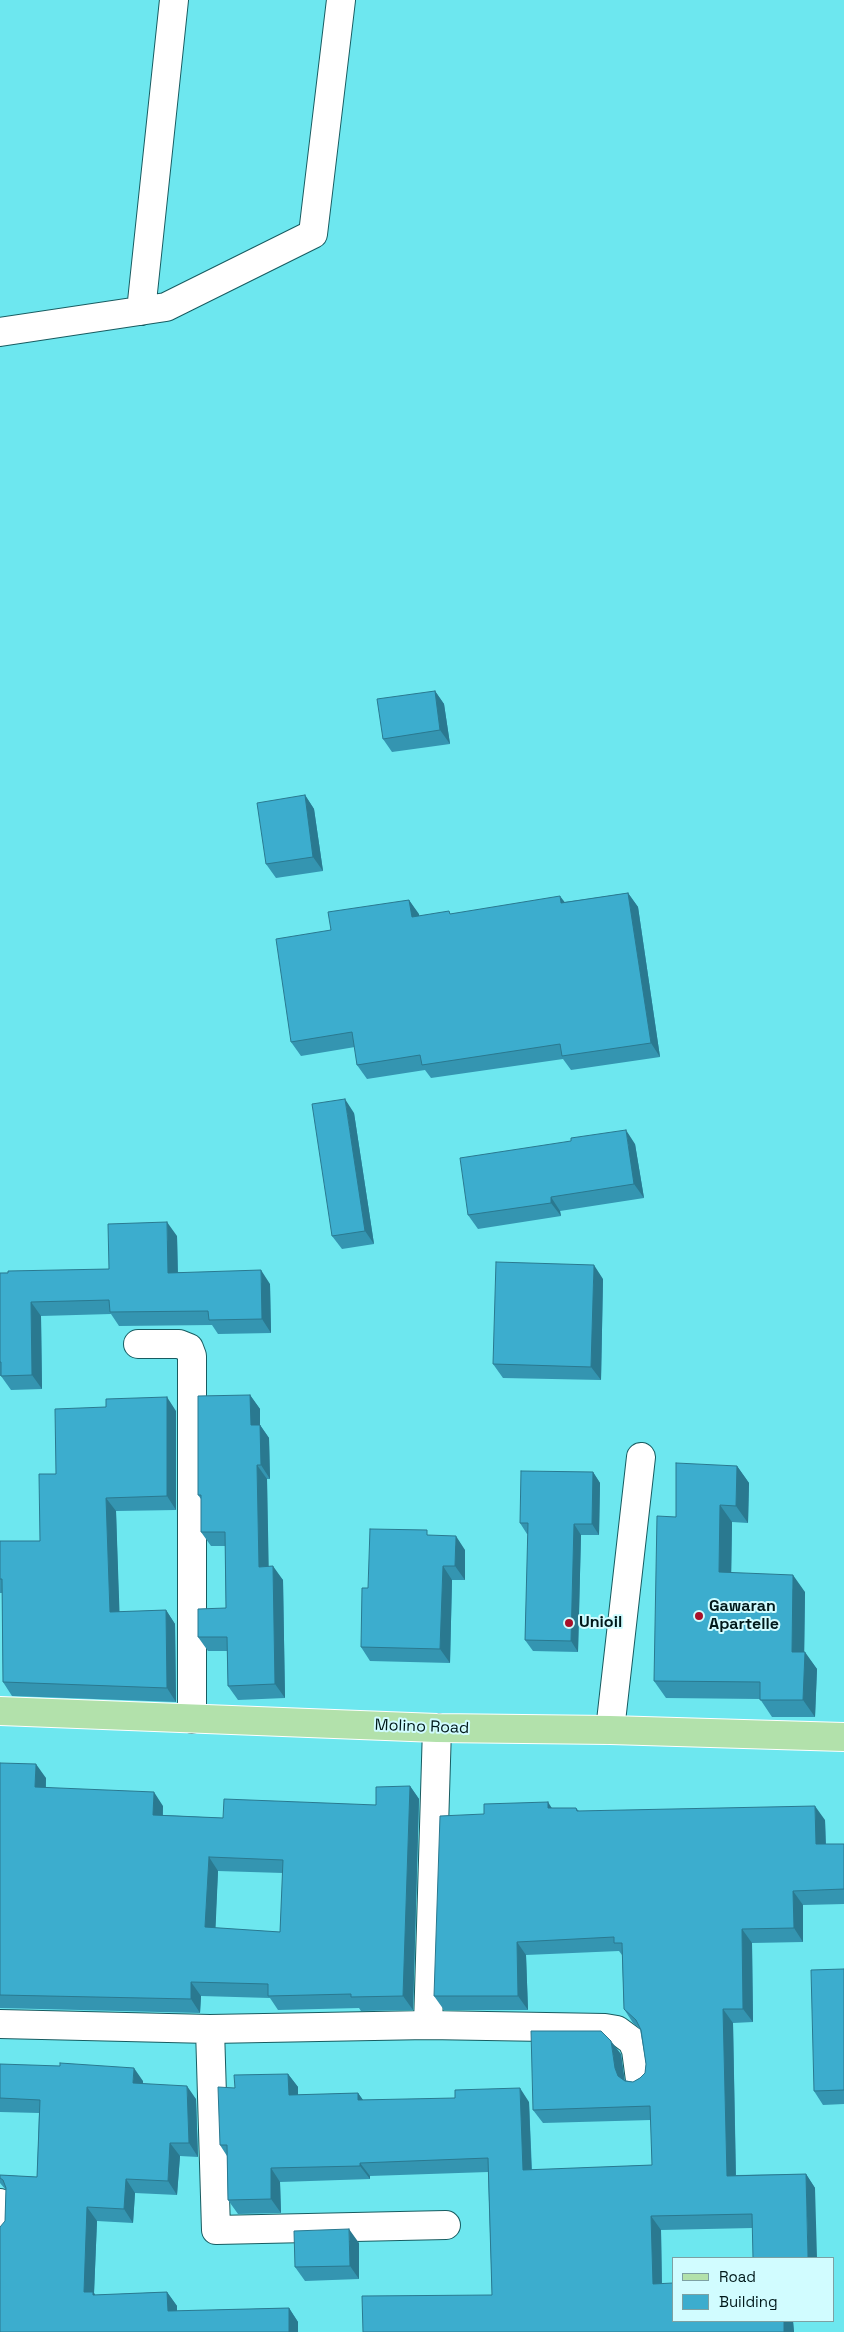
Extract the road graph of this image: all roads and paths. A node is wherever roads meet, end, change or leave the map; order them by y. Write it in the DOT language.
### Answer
graph roads {
  1 [pos="174,0"];
  2 [pos="341,0"];
  3 [pos="141,311"];
  4 [pos="0,332"];
  5 [pos="138,1344"];
  6 [pos="642,1458"];
  7 [pos="0,1711"];
  8 [pos="192,1719"];
  9 [pos="436,1728"];
  10 [pos="610,1730"];
  11 [pos="844,1737"];
  12 [pos="0,2024"];
  13 [pos="428,2025"];
  14 [pos="210,2029"];
  15 [pos="640,2080"];
  16 [pos="446,2225"];
  1 -- 3 [label="street"];
  2 -- 3 [label="street"];
  3 -- 4 [label="street"];
  5 -- 8 [label="street"];
  6 -- 10 [label="street"];
  7 -- 8 [label="main road, Molino Road"];
  8 -- 9 [label="main road, Molino Road"];
  9 -- 10 [label="main road, Molino Road"];
  9 -- 13 [label="street"];
  10 -- 11 [label="main road, Molino Road"];
  12 -- 14 [label="street"];
  13 -- 14 [label="street"];
  13 -- 15 [label="street"];
  14 -- 16 [label="street"];
}
